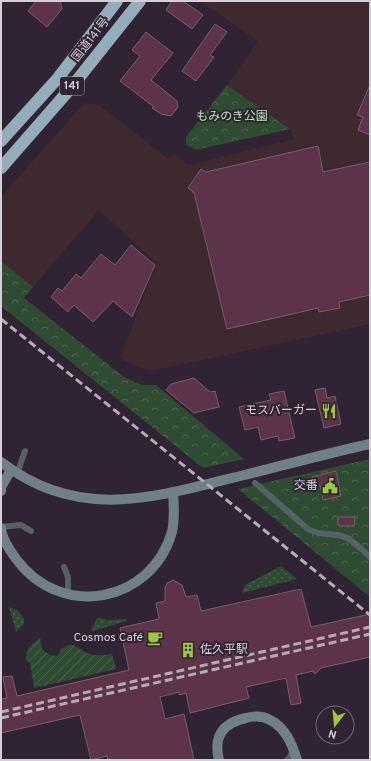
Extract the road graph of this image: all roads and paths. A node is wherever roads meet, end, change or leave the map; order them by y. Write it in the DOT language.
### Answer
graph roads {
  1 [pos="118,1"];
  2 [pos="140,1"];
  3 [pos="1,141"];
  4 [pos="1,168"];
  5 [pos="370,444"];
  6 [pos="25,451"];
  7 [pos="1,462"];
  8 [pos="14,472"];
  9 [pos="255,483"];
  10 [pos="1,491"];
  11 [pos="173,493"];
  12 [pos="1,527"];
  13 [pos="31,531"];
  14 [pos="370,557"];
  15 [pos="64,567"];
  16 [pos="68,595"];
  17 [pos="293,747"];
  18 [pos="219,760"];
  19 [pos="287,760"];
  20 [pos="297,760"];
  1 -- 3 [label="highway, 国道141号 / 141"];
  2 -- 4 [label="highway, 国道141号 / 141"];
  5 -- 11 [label="street"];
  6 -- 8 [label="lane"];
  7 -- 8 [label="street"];
  8 -- 10 [label="street"];
  8 -- 11 [label="street"];
  9 -- 14 [label="lane"];
  11 -- 16 [label="street"];
  12 -- 13 [label="lane"];
  12 -- 16 [label="street"];
  15 -- 16 [label="lane"];
  17 -- 18 [label="street"];
  17 -- 19 [label="lane"];
  17 -- 20 [label="street"];
}
